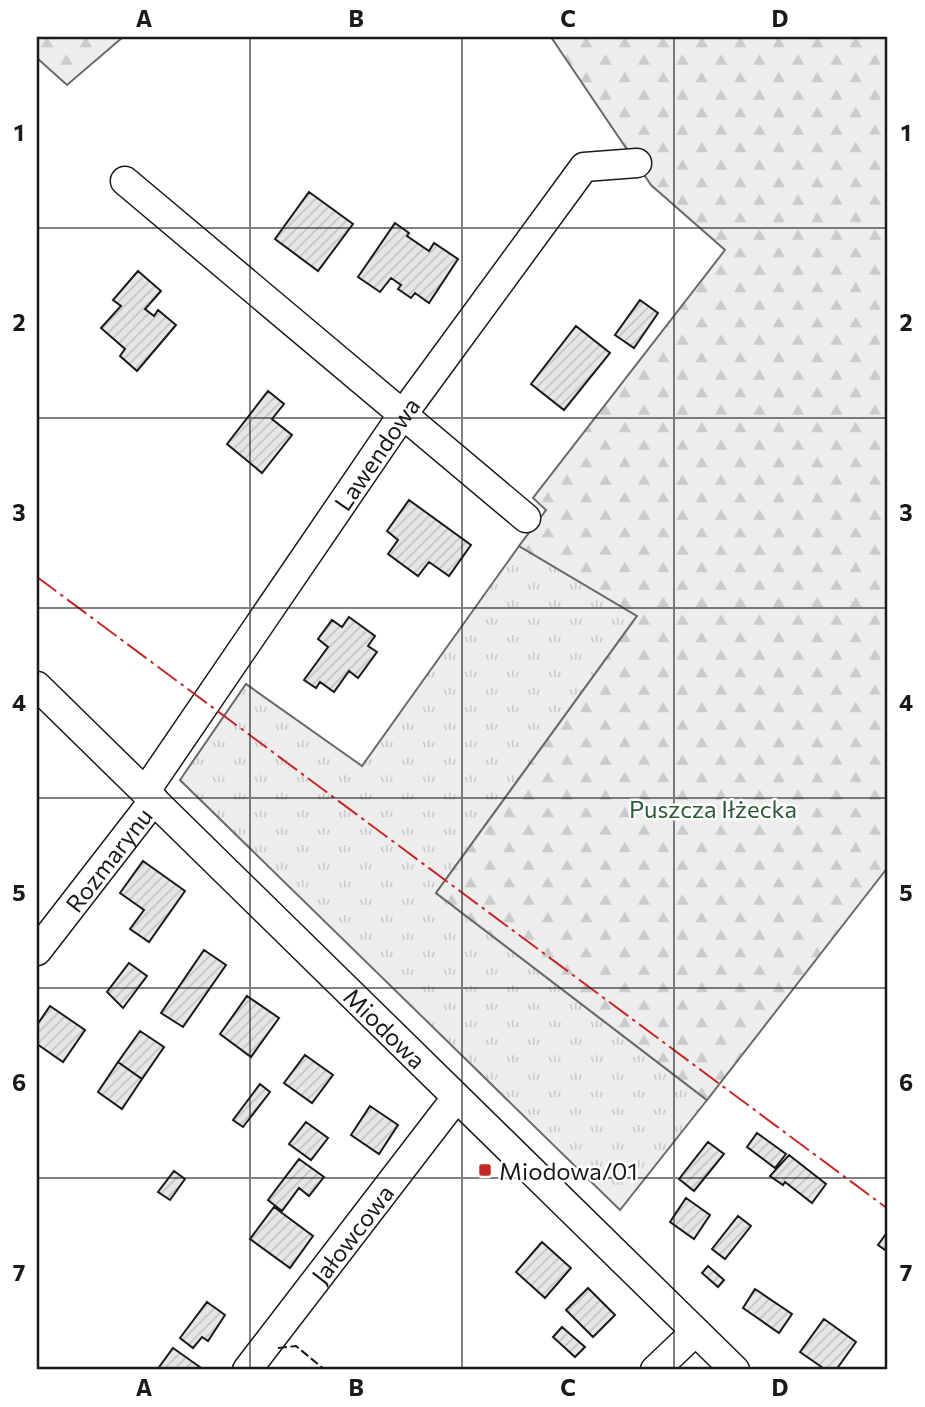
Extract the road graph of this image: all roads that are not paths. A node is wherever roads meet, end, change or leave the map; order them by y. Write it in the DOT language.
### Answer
graph roads {
  1 [pos="637,163"];
  2 [pos="125,181"];
  3 [pos="403,414"];
  4 [pos="526,518"];
  5 [pos="37,686"];
  6 [pos="149,796"];
  7 [pos="37,951"];
  8 [pos="456,1098"];
  9 [pos="695,1332"];
  10 [pos="247,1370"];
  11 [pos="655,1370"];
  12 [pos="735,1370"];
  1 -- 3 [label="street, Lawendowa"];
  2 -- 3 [label="street"];
  3 -- 4 [label="street"];
  3 -- 6 [label="street, Lawendowa"];
  5 -- 6 [label="street, Miodowa"];
  6 -- 7 [label="street, Rozmarynu"];
  6 -- 8 [label="street, Miodowa"];
  8 -- 9 [label="street, Miodowa"];
  8 -- 10 [label="street, Jałowcowa"];
  9 -- 11 [label="street"];
  9 -- 12 [label="street, Miodowa"];
}
